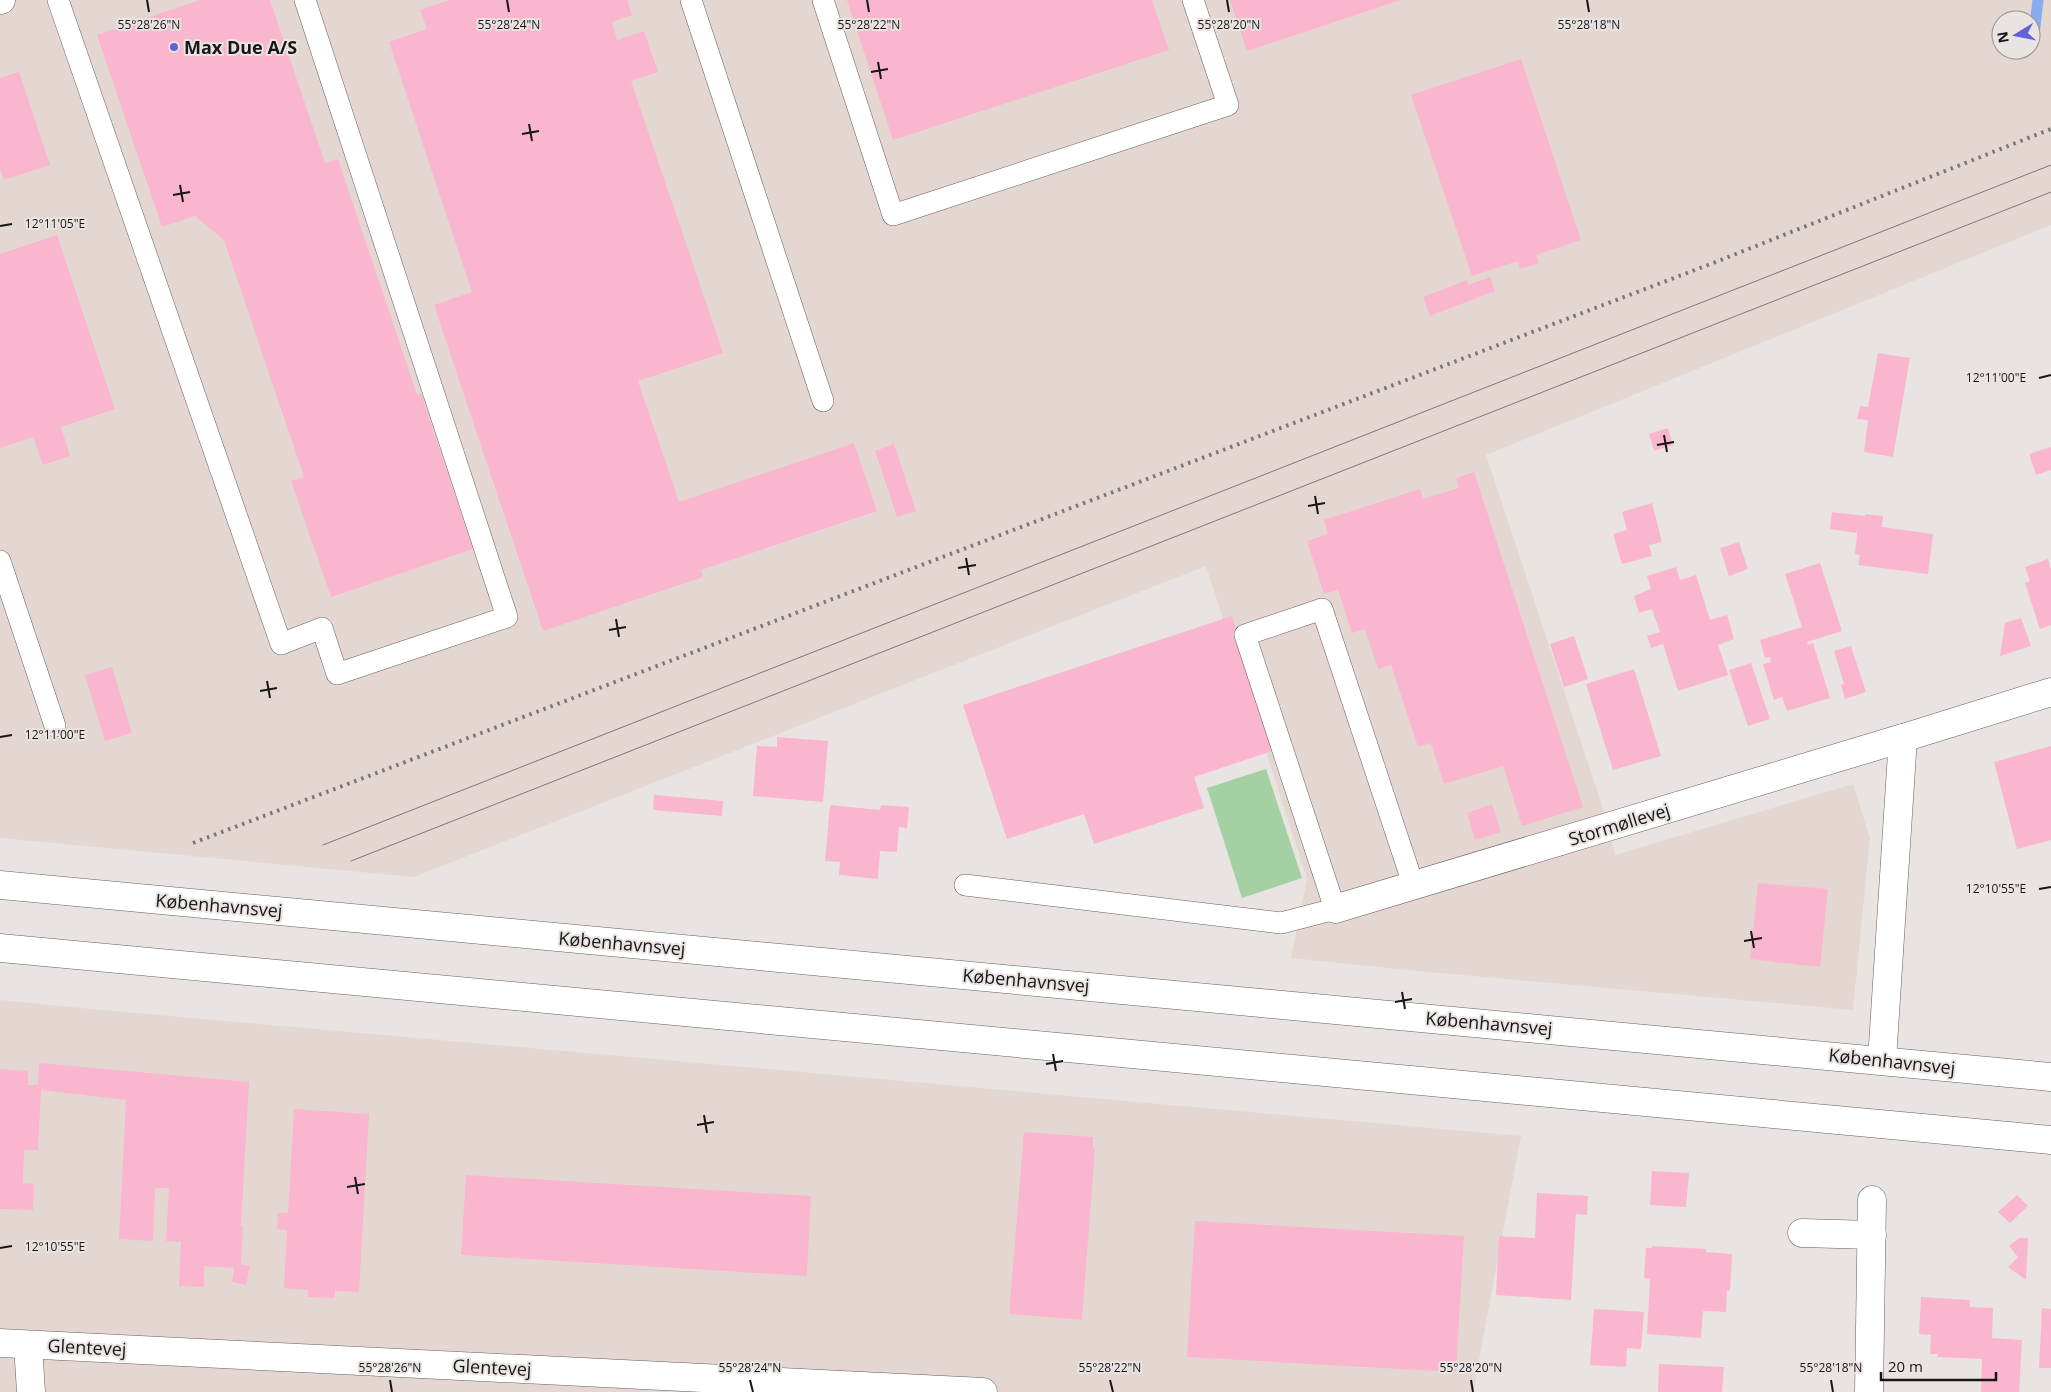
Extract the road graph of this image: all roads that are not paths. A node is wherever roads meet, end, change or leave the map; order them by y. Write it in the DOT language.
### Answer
graph roads {
  1 [pos="58,0"];
  2 [pos="305,0"];
  3 [pos="691,0"];
  4 [pos="823,0"];
  5 [pos="1193,0"];
  6 [pos="823,401"];
  7 [pos="0,561"];
  8 [pos="2051,692"];
  9 [pos="55,726"];
  10 [pos="1902,738"];
  11 [pos="0,885"];
  12 [pos="965,885"];
  13 [pos="1414,887"];
  14 [pos="1335,908"];
  15 [pos="0,948"];
  16 [pos="1882,1060"];
  17 [pos="2051,1077"];
  18 [pos="2051,1140"];
  19 [pos="1872,1200"];
  20 [pos="1802,1233"];
  21 [pos="1872,1236"];
  22 [pos="0,1343"];
  23 [pos="28,1344"];
  24 [pos="845,1388"];
  25 [pos="31,1392"];
  26 [pos="983,1392"];
  27 [pos="1869,1392"];
  1 -- 2 [label="lane"];
  3 -- 6 [label="lane"];
  4 -- 5 [label="lane"];
  7 -- 9 [label="lane"];
  8 -- 10 [label="main road, Stormøllevej"];
  10 -- 13 [label="main road, Stormøllevej"];
  10 -- 16 [label="main road"];
  11 -- 16 [label="main road, Københavnsvej"];
  12 -- 14 [label="lane"];
  13 -- 14 [label="main road, Stormøllevej"];
  13 -- 14 [label="lane"];
  15 -- 18 [label="main road"];
  16 -- 17 [label="main road, Københavnsvej"];
  19 -- 21 [label="main road"];
  20 -- 21 [label="main road"];
  21 -- 27 [label="main road"];
  22 -- 23 [label="main road, Glentevej"];
  23 -- 24 [label="main road, Glentevej"];
  23 -- 25 [label="main road"];
  24 -- 26 [label="main road, Glentevej"];
}
